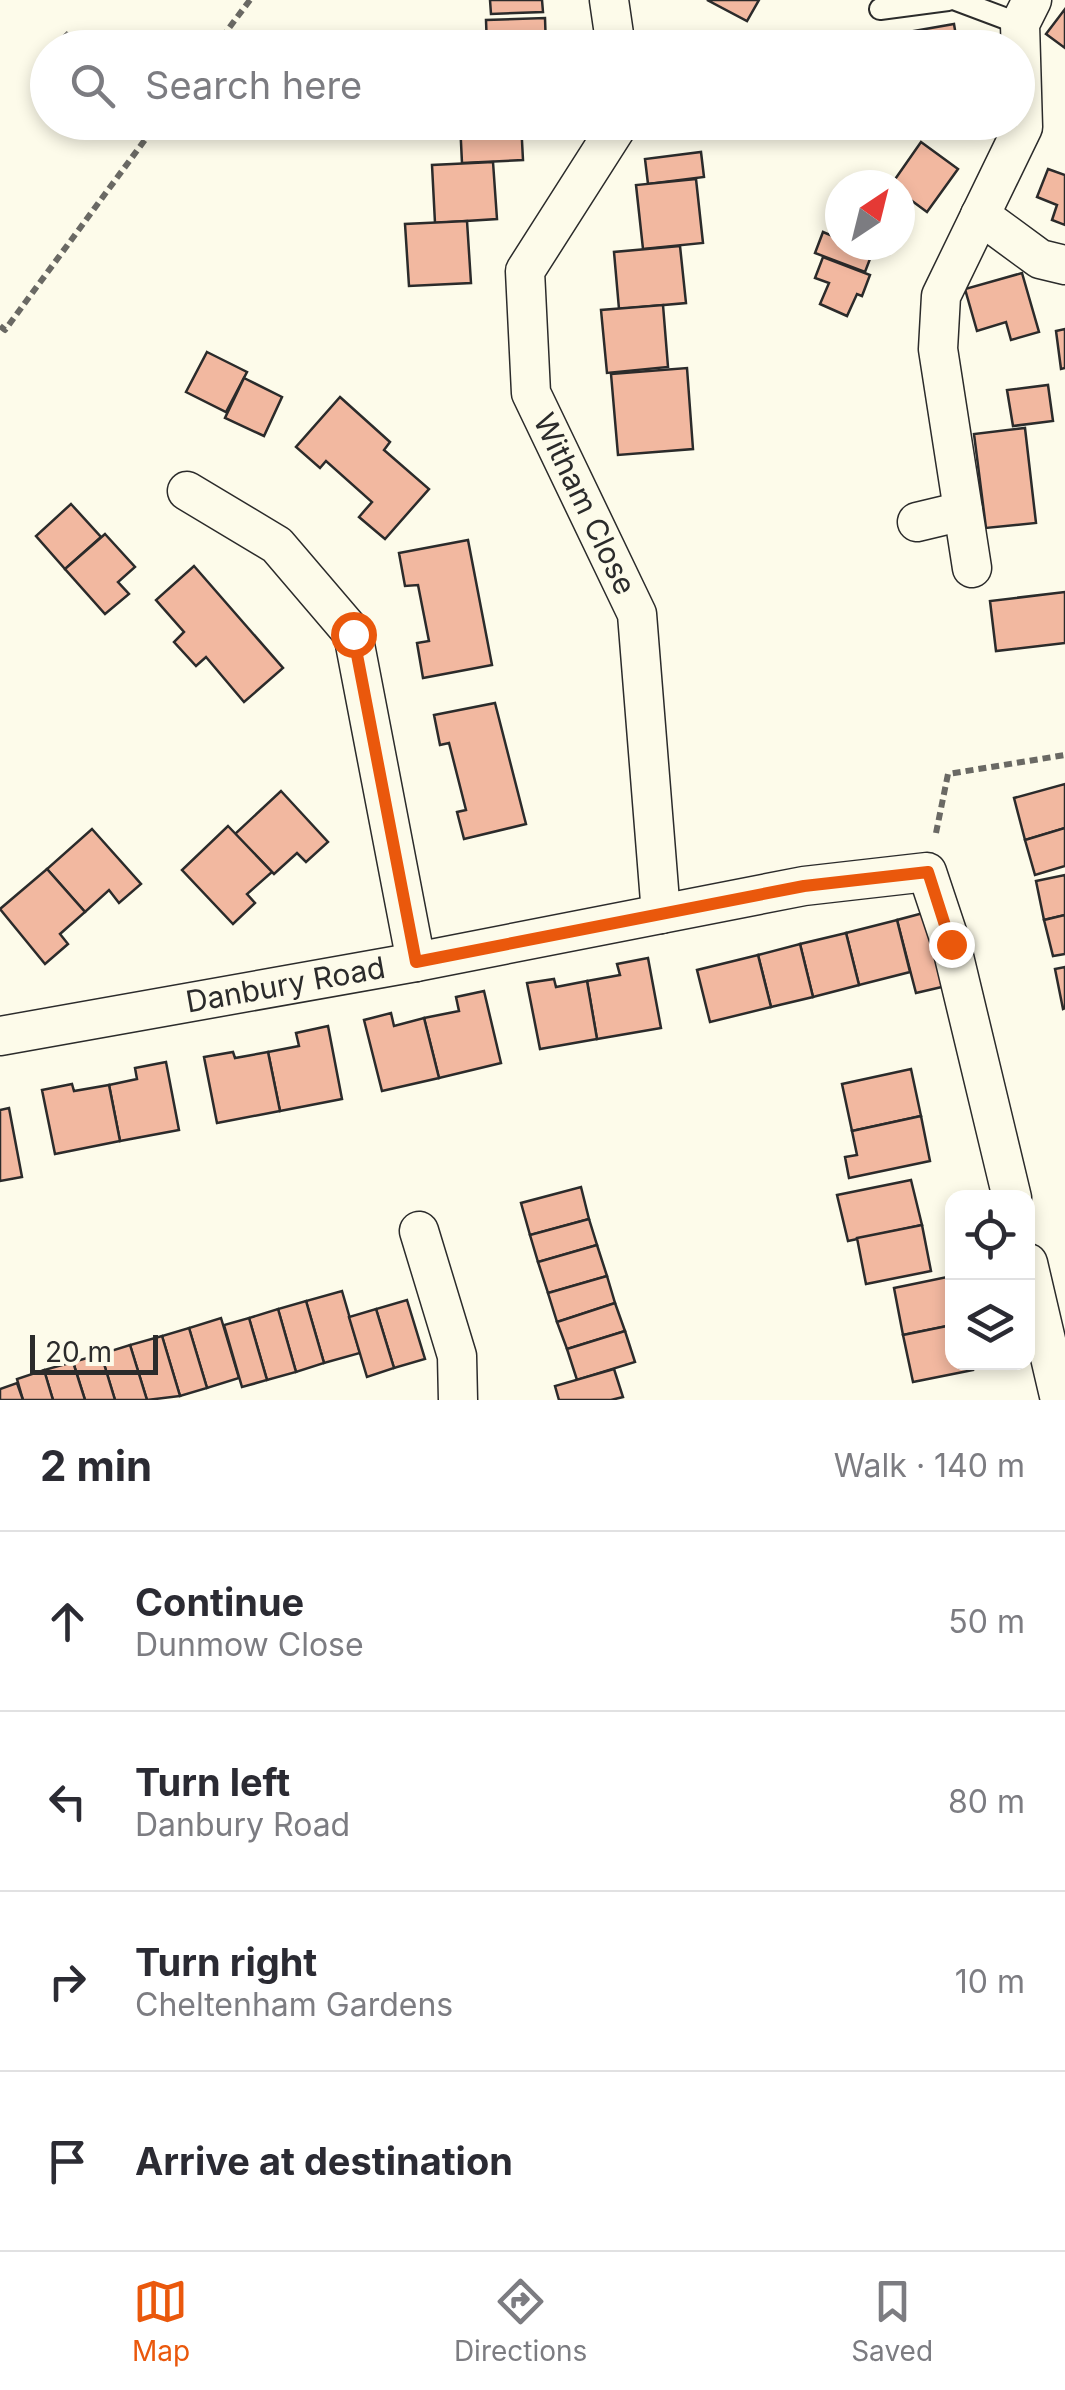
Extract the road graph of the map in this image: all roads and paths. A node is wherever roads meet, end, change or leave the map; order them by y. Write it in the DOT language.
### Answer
graph roads {
  1 [pos="250,0"];
  2 [pos="609,0"];
  3 [pos="952,0"];
  4 [pos="880,8"];
  5 [pos="1026,12"];
  6 [pos="228,30"];
  7 [pos="613,30"];
  8 [pos="145,140"];
  9 [pos="609,140"];
  10 [pos="1016,140"];
  11 [pos="980,214"];
  12 [pos="1065,265"];
  13 [pos="0,326"];
  14 [pos="188,490"];
  15 [pos="964,511"];
  16 [pos="917,522"];
  17 [pos="972,568"];
  18 [pos="1065,755"];
  19 [pos="928,872"];
  20 [pos="660,914"];
  21 [pos="416,962"];
  22 [pos="0,1036"];
  23 [pos="1010,1190"];
  24 [pos="419,1232"];
  25 [pos="1032,1280"];
  26 [pos="458,1400"];
  27 [pos="1060,1400"];
  1 -- 6 [label="path"];
  2 -- 7 [label="street"];
  3 -- 4 [label="lane"];
  3 -- 5 [label="lane"];
  8 -- 13 [label="path"];
  9 -- 20 [label="street, Witham Close"];
  10 -- 11 [label="street"];
  11 -- 12 [label="street"];
  11 -- 15 [label="street"];
  14 -- 21 [label="street"];
  15 -- 16 [label="street"];
  15 -- 17 [label="street"];
  18 -- 19 [label="path"];
  19 -- 20 [label="street, Danbury Road"];
  19 -- 23 [label="street"];
  20 -- 21 [label="street, Danbury Road"];
  21 -- 22 [label="street, Danbury Road"];
  24 -- 26 [label="street"];
  25 -- 27 [label="street"];
}
